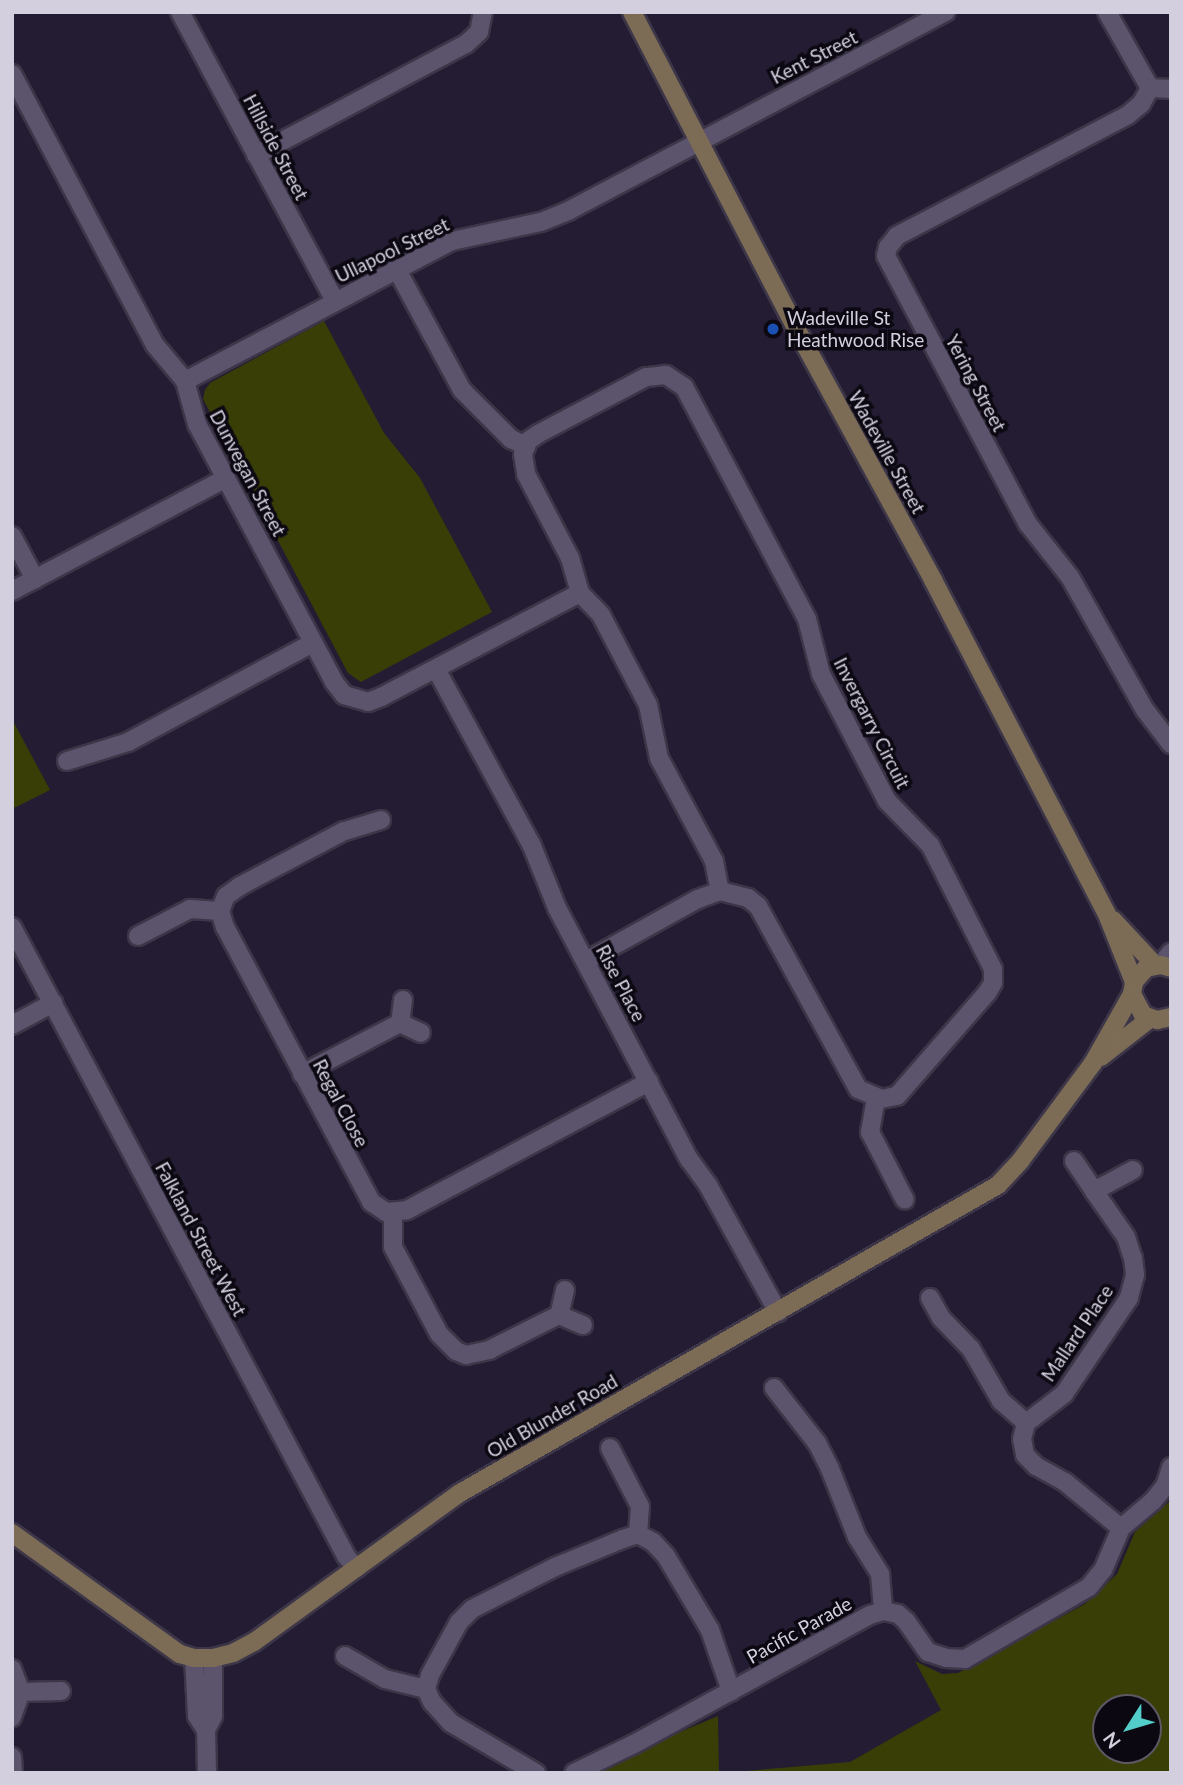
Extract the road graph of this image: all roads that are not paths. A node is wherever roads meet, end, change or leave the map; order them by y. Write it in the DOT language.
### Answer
graph roads {
  1 [pos="180,12"];
  2 [pos="483,12"];
  3 [pos="632,12"];
  4 [pos="946,12"];
  5 [pos="1107,12"];
  6 [pos="12,74"];
  7 [pos="1150,88"];
  8 [pos="1171,89"];
  9 [pos="701,139"];
  10 [pos="256,155"];
  11 [pos="396,268"];
  12 [pos="335,302"];
  13 [pos="185,381"];
  14 [pos="526,446"];
  15 [pos="226,478"];
  16 [pos="12,536"];
  17 [pos="35,579"];
  18 [pos="12,591"];
  19 [pos="580,593"];
  20 [pos="313,643"];
  21 [pos="436,669"];
  22 [pos="1171,744"];
  23 [pos="67,761"];
  24 [pos="381,820"];
  25 [pos="720,891"];
  26 [pos="220,911"];
  27 [pos="1106,912"];
  28 [pos="12,927"];
  29 [pos="138,936"];
  30 [pos="586,961"];
  31 [pos="1164,962"];
  32 [pos="1133,988"];
  33 [pos="403,1000"];
  34 [pos="52,1003"];
  35 [pos="1162,1021"];
  36 [pos="400,1023"];
  37 [pos="12,1025"];
  38 [pos="421,1033"];
  39 [pos="1093,1063"];
  40 [pos="302,1074"];
  41 [pos="649,1082"];
  42 [pos="876,1098"];
  43 [pos="1074,1161"];
  44 [pos="1133,1170"];
  45 [pos="1094,1191"];
  46 [pos="905,1200"];
  47 [pos="393,1213"];
  48 [pos="565,1290"];
  49 [pos="930,1298"];
  50 [pos="778,1312"];
  51 [pos="559,1315"];
  52 [pos="583,1325"];
  53 [pos="774,1388"];
  54 [pos="1026,1423"];
  55 [pos="610,1448"];
  56 [pos="1171,1467"];
  57 [pos="1121,1528"];
  58 [pos="12,1533"];
  59 [pos="638,1534"];
  60 [pos="356,1568"];
  61 [pos="883,1611"];
  62 [pos="345,1656"];
  63 [pos="194,1658"];
  64 [pos="213,1658"];
  65 [pos="12,1669"];
  66 [pos="426,1689"];
  67 [pos="61,1691"];
  68 [pos="731,1691"];
  69 [pos="21,1692"];
  70 [pos="12,1717"];
  71 [pos="206,1730"];
  72 [pos="12,1757"];
  73 [pos="13,1773"];
  74 [pos="206,1773"];
  75 [pos="536,1773"];
  76 [pos="574,1773"];
  1 -- 10 [label="street, Hillside Street"];
  2 -- 10 [label="street"];
  3 -- 9 [label="main road, Wadeville Street"];
  4 -- 9 [label="street, Kent Street"];
  5 -- 7 [label="street"];
  6 -- 13 [label="street, Dunvegan Street"];
  7 -- 8 [label="street"];
  7 -- 22 [label="street, Yering Street"];
  9 -- 11 [label="street, Ullapool Street"];
  9 -- 27 [label="main road, Wadeville Street"];
  10 -- 12 [label="street, Hillside Street"];
  11 -- 12 [label="street, Ullapool Street"];
  11 -- 14 [label="street"];
  12 -- 13 [label="street, Ullapool Street"];
  13 -- 15 [label="street, Dunvegan Street"];
  14 -- 19 [label="street"];
  14 -- 42 [label="street, Invergarry Circuit"];
  15 -- 17 [label="street"];
  15 -- 20 [label="street, Dunvegan Street"];
  16 -- 17 [label="street"];
  17 -- 18 [label="street"];
  19 -- 21 [label="street"];
  19 -- 25 [label="street"];
  20 -- 21 [label="street, Dunvegan Street"];
  20 -- 23 [label="street"];
  21 -- 30 [label="street, Rise Place"];
  24 -- 26 [label="street"];
  25 -- 30 [label="street"];
  25 -- 42 [label="street"];
  26 -- 29 [label="street"];
  26 -- 40 [label="street, Regal Close"];
  27 -- 31 [label="main road, Wadeville Street"];
  27 -- 32 [label="main road, Wadeville Street"];
  28 -- 34 [label="street, Falkland Street West"];
  30 -- 41 [label="street, Rise Place"];
  31 -- 32 [label="main road"];
  32 -- 35 [label="main road, Wadeville Street"];
  32 -- 39 [label="main road, Old Blunder Road"];
  33 -- 36 [label="street"];
  34 -- 37 [label="street"];
  34 -- 60 [label="street, Falkland Street West"];
  35 -- 39 [label="main road, Old Blunder Road"];
  36 -- 38 [label="street"];
  36 -- 40 [label="street"];
  39 -- 50 [label="main road, Old Blunder Road"];
  40 -- 47 [label="street, Regal Close"];
  41 -- 47 [label="street"];
  41 -- 50 [label="street, Rise Place"];
  42 -- 46 [label="street"];
  43 -- 45 [label="street, Mallard Place"];
  44 -- 45 [label="street"];
  45 -- 54 [label="street, Mallard Place"];
  47 -- 51 [label="street"];
  48 -- 51 [label="street"];
  49 -- 54 [label="street"];
  50 -- 60 [label="main road, Old Blunder Road"];
  51 -- 52 [label="street"];
  53 -- 61 [label="street"];
  54 -- 57 [label="street"];
  55 -- 59 [label="street"];
  56 -- 57 [label="street, Pacific Parade"];
  57 -- 61 [label="street, Pacific Parade"];
  58 -- 63 [label="main road, Old Blunder Road"];
  59 -- 66 [label="street"];
  59 -- 68 [label="street"];
  60 -- 64 [label="main road, Old Blunder Road"];
  61 -- 68 [label="street, Pacific Parade"];
  62 -- 66 [label="street"];
  63 -- 64 [label="main road, Old Blunder Road"];
  63 -- 71 [label="street"];
  64 -- 71 [label="street"];
  65 -- 69 [label="street"];
  66 -- 75 [label="street"];
  67 -- 69 [label="street"];
  68 -- 76 [label="street, Pacific Parade"];
  69 -- 70 [label="street"];
  71 -- 74 [label="street"];
  72 -- 73 [label="street"];
}
